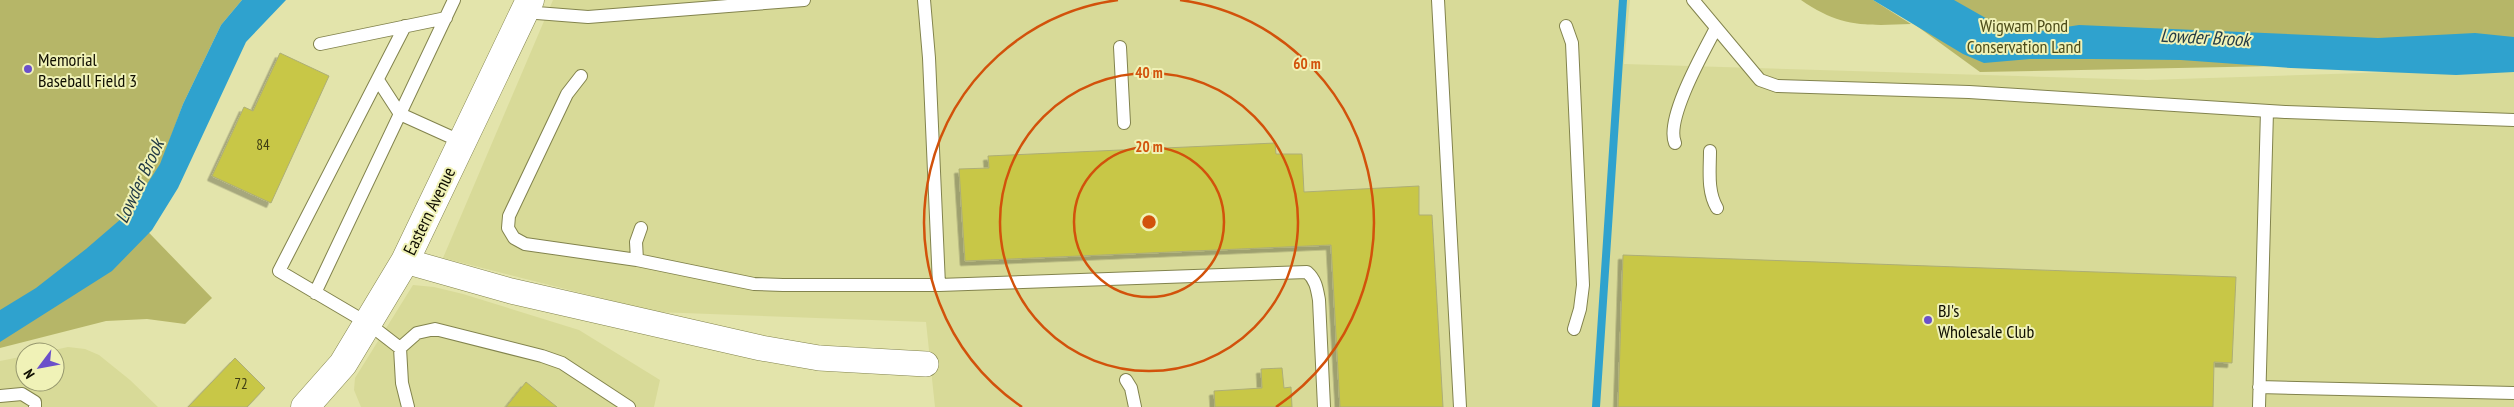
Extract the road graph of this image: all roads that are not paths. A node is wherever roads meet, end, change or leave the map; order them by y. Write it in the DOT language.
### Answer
graph roads {
  1 [pos="454,0"];
  2 [pos="804,0"];
  3 [pos="924,0"];
  4 [pos="1438,0"];
  5 [pos="1693,0"];
  6 [pos="527,6"];
  7 [pos="446,18"];
  8 [pos="406,26"];
  9 [pos="1566,26"];
  10 [pos="1716,28"];
  11 [pos="320,44"];
  12 [pos="1120,48"];
  13 [pos="581,76"];
  14 [pos="378,80"];
  15 [pos="2267,111"];
  16 [pos="400,114"];
  17 [pos="2514,120"];
  18 [pos="1124,123"];
  19 [pos="462,142"];
  20 [pos="1675,143"];
  21 [pos="1710,151"];
  22 [pos="1718,208"];
  23 [pos="641,228"];
  24 [pos="637,260"];
  25 [pos="405,261"];
  26 [pos="939,285"];
  27 [pos="315,293"];
  28 [pos="369,324"];
  29 [pos="1574,329"];
  30 [pos="400,348"];
  31 [pos="926,364"];
  32 [pos="1126,380"];
  33 [pos="2259,387"];
  34 [pos="2514,393"];
  35 [pos="0,396"];
  36 [pos="35,407"];
  37 [pos="305,407"];
  38 [pos="408,407"];
  39 [pos="629,407"];
  40 [pos="1134,407"];
  41 [pos="1324,407"];
  42 [pos="1460,407"];
  43 [pos="2259,407"];
  1 -- 7 [label="lane"];
  2 -- 6 [label="lane"];
  3 -- 26 [label="lane"];
  4 -- 42 [label="lane"];
  5 -- 10 [label="lane"];
  6 -- 19 [label="main road, Eastern Avenue"];
  7 -- 8 [label="lane"];
  7 -- 16 [label="lane"];
  8 -- 11 [label="lane"];
  8 -- 14 [label="lane"];
  9 -- 29 [label="lane"];
  10 -- 15 [label="lane"];
  10 -- 20 [label="lane"];
  12 -- 18 [label="lane"];
  13 -- 24 [label="lane"];
  14 -- 16 [label="lane"];
  14 -- 27 [label="lane"];
  15 -- 17 [label="lane"];
  15 -- 33 [label="lane"];
  16 -- 19 [label="lane"];
  16 -- 27 [label="lane"];
  19 -- 25 [label="main road, Eastern Avenue"];
  21 -- 22 [label="lane"];
  23 -- 24 [label="lane"];
  24 -- 26 [label="lane"];
  25 -- 28 [label="main road, Eastern Avenue"];
  25 -- 31 [label="street"];
  26 -- 41 [label="lane"];
  27 -- 28 [label="lane"];
  28 -- 30 [label="lane"];
  28 -- 37 [label="main road, Eastern Avenue"];
  30 -- 38 [label="lane"];
  30 -- 39 [label="lane"];
  32 -- 40 [label="lane"];
  33 -- 34 [label="lane"];
  33 -- 43 [label="lane"];
  35 -- 36 [label="lane"];
}
